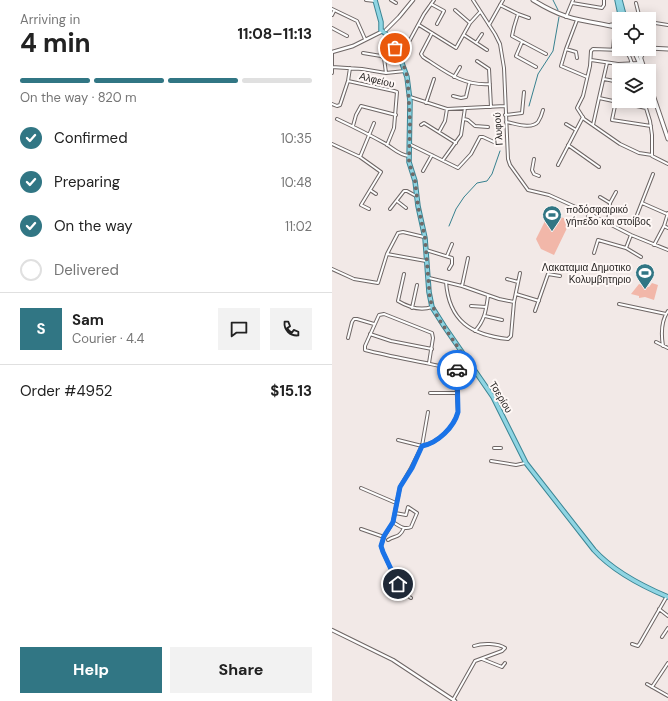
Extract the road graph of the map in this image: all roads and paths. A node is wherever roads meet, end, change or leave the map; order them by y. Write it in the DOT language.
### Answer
graph roads {
  1 [pos="366,0"];
  2 [pos="391,0"];
  3 [pos="413,0"];
  4 [pos="434,0"];
  5 [pos="472,0"];
  6 [pos="503,0"];
  7 [pos="533,0"];
  8 [pos="586,0"];
  9 [pos="604,0"];
  10 [pos="617,0"];
  11 [pos="620,0"];
  12 [pos="375,1"];
  13 [pos="573,2"];
  14 [pos="396,3"];
  15 [pos="636,3"];
  16 [pos="431,4"];
  17 [pos="500,5"];
  18 [pos="584,5"];
  19 [pos="333,10"];
  20 [pos="455,10"];
  21 [pos="480,12"];
  22 [pos="620,12"];
  23 [pos="623,12"];
  24 [pos="638,12"];
  25 [pos="518,14"];
  26 [pos="332,15"];
  27 [pos="566,17"];
  28 [pos="529,18"];
  29 [pos="577,20"];
  30 [pos="470,23"];
  31 [pos="656,23"];
  32 [pos="437,24"];
  33 [pos="419,25"];
  34 [pos="489,25"];
  35 [pos="607,25"];
  36 [pos="612,25"];
  37 [pos="668,25"];
  38 [pos="612,26"];
  39 [pos="332,28"];
  40 [pos="384,29"];
  41 [pos="432,33"];
  42 [pos="482,34"];
  43 [pos="464,35"];
  44 [pos="347,36"];
  45 [pos="365,39"];
  46 [pos="522,42"];
  47 [pos="476,43"];
  48 [pos="656,48"];
  49 [pos="566,49"];
  50 [pos="668,49"];
  51 [pos="487,50"];
  52 [pos="612,50"];
  53 [pos="332,52"];
  54 [pos="363,52"];
  55 [pos="546,54"];
  56 [pos="399,55"];
  57 [pos="630,56"];
  58 [pos="638,56"];
  59 [pos="641,57"];
  60 [pos="577,58"];
  61 [pos="591,60"];
  62 [pos="477,61"];
  63 [pos="607,63"];
  64 [pos="639,63"];
  65 [pos="632,64"];
  66 [pos="642,64"];
  67 [pos="332,67"];
  68 [pos="460,67"];
  69 [pos="536,67"];
  70 [pos="350,68"];
  71 [pos="406,71"];
  72 [pos="332,73"];
  73 [pos="386,73"];
  74 [pos="454,77"];
  75 [pos="587,77"];
  76 [pos="434,79"];
  77 [pos="604,79"];
  78 [pos="348,81"];
  79 [pos="612,81"];
  80 [pos="469,84"];
  81 [pos="490,84"];
  82 [pos="524,92"];
  83 [pos="453,96"];
  84 [pos="410,97"];
  85 [pos="599,98"];
  86 [pos="612,100"];
  87 [pos="426,103"];
  88 [pos="656,103"];
  89 [pos="332,104"];
  90 [pos="505,106"];
  91 [pos="491,107"];
  92 [pos="465,108"];
  93 [pos="615,108"];
  94 [pos="646,108"];
  95 [pos="446,109"];
  96 [pos="543,110"];
  97 [pos="396,115"];
  98 [pos="505,115"];
  99 [pos="583,117"];
  100 [pos="337,119"];
  101 [pos="464,119"];
  102 [pos="506,122"];
  103 [pos="374,123"];
  104 [pos="566,124"];
  105 [pos="421,125"];
  106 [pos="593,125"];
  107 [pos="353,126"];
  108 [pos="651,126"];
  109 [pos="488,127"];
  110 [pos="576,130"];
  111 [pos="439,132"];
  112 [pos="369,135"];
  113 [pos="668,138"];
  114 [pos="456,143"];
  115 [pos="496,143"];
  116 [pos="332,144"];
  117 [pos="409,144"];
  118 [pos="387,145"];
  119 [pos="568,145"];
  120 [pos="432,155"];
  121 [pos="652,155"];
  122 [pos="409,156"];
  123 [pos="360,157"];
  124 [pos="534,159"];
  125 [pos="443,160"];
  126 [pos="668,164"];
  127 [pos="558,165"];
  128 [pos="599,167"];
  129 [pos="423,171"];
  130 [pos="653,174"];
  131 [pos="539,176"];
  132 [pos="370,190"];
  133 [pos="616,192"];
  134 [pos="376,194"];
  135 [pos="417,196"];
  136 [pos="600,197"];
  137 [pos="397,201"];
  138 [pos="610,203"];
  139 [pos="642,203"];
  140 [pos="406,208"];
  141 [pos="368,209"];
  142 [pos="390,209"];
  143 [pos="668,214"];
  144 [pos="635,220"];
  145 [pos="608,223"];
  146 [pos="664,226"];
  147 [pos="668,228"];
  148 [pos="631,235"];
  149 [pos="425,238"];
  150 [pos="452,244"];
  151 [pos="654,245"];
  152 [pos="626,248"];
  153 [pos="426,250"];
  154 [pos="668,250"];
  155 [pos="594,253"];
  156 [pos="387,254"];
  157 [pos="447,256"];
  158 [pos="641,257"];
  159 [pos="468,258"];
  160 [pos="427,261"];
  161 [pos="332,269"];
  162 [pos="449,269"];
  163 [pos="520,272"];
  164 [pos="404,274"];
  165 [pos="560,276"];
  166 [pos="428,278"];
  167 [pos="507,279"];
  168 [pos="446,282"];
  169 [pos="518,282"];
  170 [pos="417,285"];
  171 [pos="462,286"];
  172 [pos="516,294"];
  173 [pos="488,295"];
  174 [pos="539,301"];
  175 [pos="514,302"];
  176 [pos="619,304"];
  177 [pos="471,306"];
  178 [pos="432,307"];
  179 [pos="486,307"];
  180 [pos="412,308"];
  181 [pos="535,311"];
  182 [pos="668,311"];
  183 [pos="666,314"];
  184 [pos="485,316"];
  185 [pos="502,320"];
  186 [pos="374,325"];
  187 [pos="475,331"];
  188 [pos="370,334"];
  189 [pos="348,338"];
  190 [pos="656,342"];
  191 [pos="663,346"];
  192 [pos="668,348"];
  193 [pos="432,349"];
  194 [pos="464,356"];
  195 [pos="429,363"];
  196 [pos="457,370"];
  197 [pos="430,393"];
  198 [pos="457,394"];
  199 [pos="428,412"];
  200 [pos="398,440"];
  201 [pos="422,446"];
  202 [pos="494,448"];
  203 [pos="501,448"];
  204 [pos="491,461"];
  205 [pos="526,463"];
  206 [pos="361,488"];
  207 [pos="396,503"];
  208 [pos="395,513"];
  209 [pos="393,522"];
  210 [pos="404,528"];
  211 [pos="361,529"];
  212 [pos="384,536"];
  213 [pos="388,540"];
  214 [pos="668,597"];
  215 [pos="411,598"];
  216 [pos="660,609"];
  217 [pos="668,616"];
  218 [pos="668,628"];
  219 [pos="332,630"];
  220 [pos="662,637"];
  221 [pos="632,644"];
  222 [pos="474,646"];
  223 [pos="481,658"];
  224 [pos="505,663"];
  225 [pos="668,664"];
  226 [pos="647,684"];
  227 [pos="652,687"];
  228 [pos="668,696"];
  229 [pos="454,700"];
  1 -- 12 [label="street"];
  2 -- 14 [label="street"];
  3 -- 40 [label="street"];
  4 -- 16 [label="street"];
  5 -- 21 [label="street, Γλυφού"];
  6 -- 17 [label="street"];
  7 -- 27 [label="main road"];
  8 -- 18 [label="street"];
  9 -- 18 [label="street"];
  10 -- 22 [label="main road"];
  11 -- 23 [label="main road"];
  12 -- 40 [label="main road, Τσερίου"];
  13 -- 18 [label="street"];
  13 -- 27 [label="street"];
  15 -- 24 [label="street"];
  16 -- 32 [label="street"];
  16 -- 33 [label="street"];
  17 -- 25 [label="street"];
  17 -- 34 [label="street"];
  19 -- 26 [label="street"];
  19 -- 45 [label="street"];
  20 -- 30 [label="street"];
  21 -- 30 [label="street"];
  21 -- 34 [label="street, Γλυφού"];
  25 -- 28 [label="street"];
  25 -- 46 [label="street"];
  27 -- 29 [label="main road"];
  29 -- 35 [label="main road"];
  29 -- 49 [label="street"];
  30 -- 43 [label="street"];
  31 -- 37 [label="street"];
  33 -- 41 [label="street"];
  33 -- 56 [label="street"];
  34 -- 90 [label="street, Γλυφού"];
  35 -- 36 [label="main road"];
  35 -- 38 [label="main road"];
  39 -- 44 [label="street"];
  40 -- 45 [label="street"];
  40 -- 56 [label="main road, Τσερίου"];
  41 -- 43 [label="street"];
  41 -- 74 [label="street"];
  42 -- 47 [label="street"];
  43 -- 47 [label="street"];
  45 -- 53 [label="street"];
  46 -- 55 [label="street"];
  46 -- 69 [label="street"];
  47 -- 51 [label="street"];
  48 -- 50 [label="main road"];
  49 -- 60 [label="street"];
  49 -- 75 [label="street"];
  52 -- 61 [label="street"];
  53 -- 67 [label="street"];
  54 -- 73 [label="street"];
  56 -- 71 [label="main road, Τσερίου"];
  57 -- 65 [label="street"];
  58 -- 64 [label="main road"];
  59 -- 66 [label="main road"];
  61 -- 63 [label="street"];
  61 -- 75 [label="street"];
  62 -- 81 [label="street"];
  63 -- 65 [label="street"];
  63 -- 77 [label="street"];
  64 -- 65 [label="street"];
  67 -- 70 [label="street"];
  67 -- 72 [label="street"];
  68 -- 74 [label="street"];
  70 -- 73 [label="street"];
  70 -- 78 [label="street"];
  71 -- 73 [label="street"];
  71 -- 84 [label="main road, Τσερίου"];
  74 -- 80 [label="street"];
  75 -- 99 [label="street"];
  76 -- 87 [label="street"];
  77 -- 79 [label="street"];
  77 -- 85 [label="street"];
  78 -- 89 [label="street"];
  78 -- 97 [label="street, Αλφείου"];
  80 -- 81 [label="street"];
  80 -- 83 [label="street"];
  81 -- 91 [label="street"];
  82 -- 98 [label="street"];
  84 -- 87 [label="street"];
  84 -- 117 [label="main road, Τσερίου"];
  85 -- 86 [label="street"];
  85 -- 106 [label="street"];
  87 -- 95 [label="street"];
  88 -- 113 [label="main road"];
  90 -- 91 [label="street"];
  90 -- 98 [label="street, Γλυφού"];
  91 -- 92 [label="street"];
  92 -- 95 [label="street"];
  92 -- 101 [label="street"];
  93 -- 108 [label="street"];
  94 -- 108 [label="street"];
  95 -- 111 [label="street"];
  96 -- 102 [label="street"];
  97 -- 107 [label="street"];
  97 -- 118 [label="street, Αλφείου"];
  98 -- 102 [label="street, Γλυφού"];
  99 -- 106 [label="street"];
  99 -- 110 [label="street"];
  100 -- 107 [label="street"];
  101 -- 109 [label="street"];
  101 -- 114 [label="street"];
  102 -- 145 [label="street, Γλυφού"];
  103 -- 112 [label="street"];
  104 -- 110 [label="street"];
  105 -- 111 [label="street"];
  106 -- 121 [label="street"];
  107 -- 112 [label="street"];
  108 -- 121 [label="street"];
  110 -- 119 [label="street"];
  111 -- 114 [label="street"];
  112 -- 118 [label="street"];
  112 -- 123 [label="street"];
  114 -- 125 [label="street"];
  115 -- 125 [label="street"];
  116 -- 123 [label="street"];
  117 -- 120 [label="street"];
  117 -- 122 [label="main road, Τσερίου"];
  118 -- 122 [label="street"];
  119 -- 127 [label="street"];
  119 -- 128 [label="street"];
  120 -- 125 [label="street"];
  120 -- 129 [label="street"];
  121 -- 126 [label="street"];
  122 -- 135 [label="main road, Τσερίου"];
  123 -- 132 [label="street"];
  124 -- 131 [label="street"];
  130 -- 139 [label="street"];
  132 -- 134 [label="street"];
  132 -- 141 [label="street"];
  133 -- 138 [label="street"];
  135 -- 137 [label="street"];
  135 -- 149 [label="main road, Τσερίου"];
  136 -- 138 [label="street"];
  137 -- 140 [label="street"];
  137 -- 142 [label="street"];
  138 -- 145 [label="street"];
  139 -- 143 [label="street"];
  139 -- 144 [label="street"];
  143 -- 146 [label="street"];
  145 -- 148 [label="street, Γλυφού"];
  146 -- 147 [label="street"];
  146 -- 151 [label="street"];
  148 -- 151 [label="street, Γλυφού"];
  148 -- 152 [label="street"];
  149 -- 153 [label="main road, Τσερίου"];
  149 -- 156 [label="street"];
  150 -- 157 [label="street"];
  151 -- 154 [label="street, Γλυφού"];
  152 -- 155 [label="street"];
  152 -- 158 [label="street"];
  153 -- 157 [label="street"];
  153 -- 160 [label="main road, Τσερίου"];
  156 -- 160 [label="street"];
  156 -- 161 [label="street"];
  157 -- 162 [label="street"];
  159 -- 171 [label="street"];
  160 -- 166 [label="main road, Τσερίου"];
  163 -- 169 [label="street"];
  164 -- 180 [label="street"];
  165 -- 174 [label="street"];
  166 -- 168 [label="street"];
  166 -- 178 [label="main road, Τσερίου"];
  167 -- 169 [label="street"];
  168 -- 171 [label="street"];
  168 -- 187 [label="street"];
  169 -- 172 [label="street"];
  170 -- 180 [label="street"];
  171 -- 173 [label="street"];
  172 -- 174 [label="street"];
  172 -- 175 [label="street"];
  173 -- 175 [label="street"];
  173 -- 179 [label="street"];
  174 -- 181 [label="street"];
  175 -- 187 [label="street"];
  176 -- 183 [label="street"];
  177 -- 179 [label="street"];
  178 -- 180 [label="street"];
  178 -- 194 [label="main road, Τσερίου"];
  179 -- 184 [label="street"];
  182 -- 183 [label="street"];
  183 -- 191 [label="street"];
  184 -- 185 [label="street"];
  184 -- 187 [label="street"];
  186 -- 188 [label="street"];
  186 -- 189 [label="street"];
  186 -- 193 [label="street"];
  188 -- 193 [label="street"];
  188 -- 195 [label="street"];
  190 -- 191 [label="street"];
  191 -- 192 [label="street"];
  193 -- 195 [label="street"];
  194 -- 196 [label="street"];
  194 -- 205 [label="main road, Τσερίου"];
  195 -- 196 [label="street"];
  196 -- 198 [label="street"];
  197 -- 198 [label="street"];
  198 -- 201 [label="street"];
  199 -- 201 [label="street"];
  200 -- 201 [label="street"];
  201 -- 207 [label="street"];
  202 -- 203 [label="street"];
  204 -- 205 [label="street"];
  205 -- 214 [label="main road, Τσερίου"];
  206 -- 207 [label="street"];
  207 -- 208 [label="street"];
  208 -- 209 [label="street"];
  208 -- 210 [label="street"];
  209 -- 210 [label="street"];
  209 -- 212 [label="street"];
  210 -- 213 [label="street"];
  211 -- 212 [label="street"];
  212 -- 215 [label="street"];
  214 -- 216 [label="street"];
  216 -- 217 [label="street"];
  216 -- 221 [label="street"];
  218 -- 220 [label="street"];
  219 -- 229 [label="street"];
  222 -- 223 [label="street"];
  223 -- 224 [label="street"];
  223 -- 229 [label="street"];
  225 -- 227 [label="street"];
  226 -- 227 [label="street"];
  227 -- 228 [label="street"];
}
